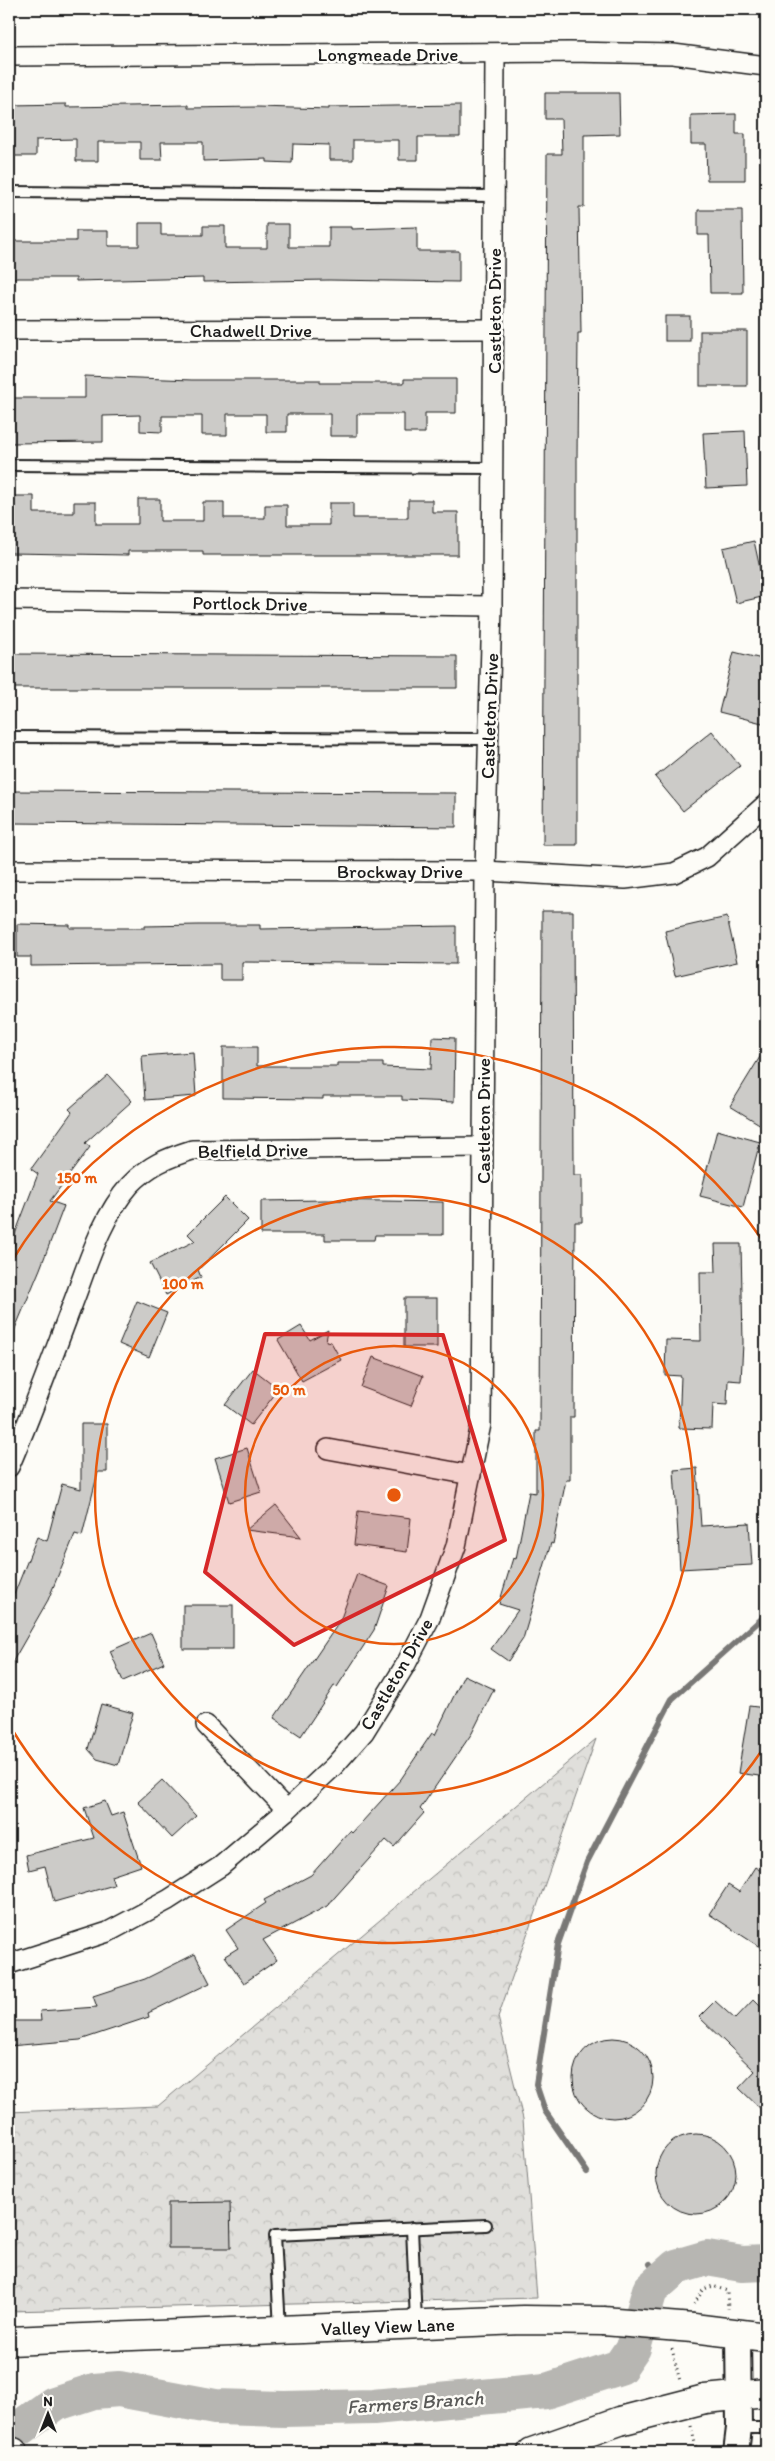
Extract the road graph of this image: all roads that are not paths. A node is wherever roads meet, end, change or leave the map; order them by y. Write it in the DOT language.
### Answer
graph roads {
  1 [pos="495,54"];
  2 [pos="9,56"];
  3 [pos="766,66"];
  4 [pos="9,192"];
  5 [pos="494,196"];
  6 [pos="494,329"];
  7 [pos="9,330"];
  8 [pos="9,465"];
  9 [pos="493,468"];
  10 [pos="9,600"];
  11 [pos="492,606"];
  12 [pos="9,737"];
  13 [pos="488,739"];
  14 [pos="766,804"];
  15 [pos="9,870"];
  16 [pos="485,871"];
  17 [pos="483,1147"];
  18 [pos="328,1449"];
  19 [pos="9,1467"];
  20 [pos="471,1475"];
  21 [pos="206,1725"];
  22 [pos="287,1810"];
  23 [pos="9,1964"];
  24 [pos="486,2225"];
  25 [pos="412,2228"];
  26 [pos="416,2325"];
  27 [pos="280,2330"];
  28 [pos="738,2334"];
  29 [pos="766,2337"];
  30 [pos="9,2341"];
  31 [pos="766,2393"];
  32 [pos="738,2396"];
  33 [pos="739,2428"];
  34 [pos="766,2428"];
  35 [pos="9,2452"];
  36 [pos="13,2452"];
  37 [pos="532,2452"];
  38 [pos="736,2452"];
  1 -- 2 [label="street, Longmeade Drive"];
  1 -- 3 [label="street, Longmeade Drive"];
  1 -- 5 [label="street, Castleton Drive"];
  4 -- 5 [label="lane"];
  5 -- 6 [label="street, Castleton Drive"];
  6 -- 7 [label="street, Chadwell Drive"];
  6 -- 9 [label="street, Castleton Drive"];
  8 -- 9 [label="lane"];
  9 -- 11 [label="street, Castleton Drive"];
  10 -- 11 [label="street, Portlock Drive"];
  11 -- 13 [label="street, Castleton Drive"];
  12 -- 13 [label="lane"];
  13 -- 16 [label="street, Castleton Drive"];
  14 -- 16 [label="street, Brockway Drive"];
  15 -- 16 [label="street, Brockway Drive"];
  16 -- 17 [label="street, Castleton Drive"];
  17 -- 19 [label="street, Belfield Drive"];
  17 -- 20 [label="street, Castleton Drive"];
  18 -- 20 [label="street"];
  20 -- 22 [label="street, Castleton Drive"];
  21 -- 22 [label="street"];
  22 -- 23 [label="street, Castleton Drive"];
  24 -- 25 [label="lane"];
  25 -- 26 [label="lane"];
  25 -- 27 [label="lane"];
  26 -- 27 [label="main road, Valley View Lane"];
  26 -- 28 [label="main road, Valley View Lane, bridge"];
  27 -- 30 [label="main road, Valley View Lane"];
  28 -- 29 [label="main road, Valley View Lane"];
  28 -- 32 [label="street"];
  31 -- 32 [label="main road"];
  32 -- 33 [label="street"];
  32 -- 37 [label="main road, bridge"];
  33 -- 34 [label="lane"];
  33 -- 38 [label="street"];
  35 -- 36 [label="main road"];
}
